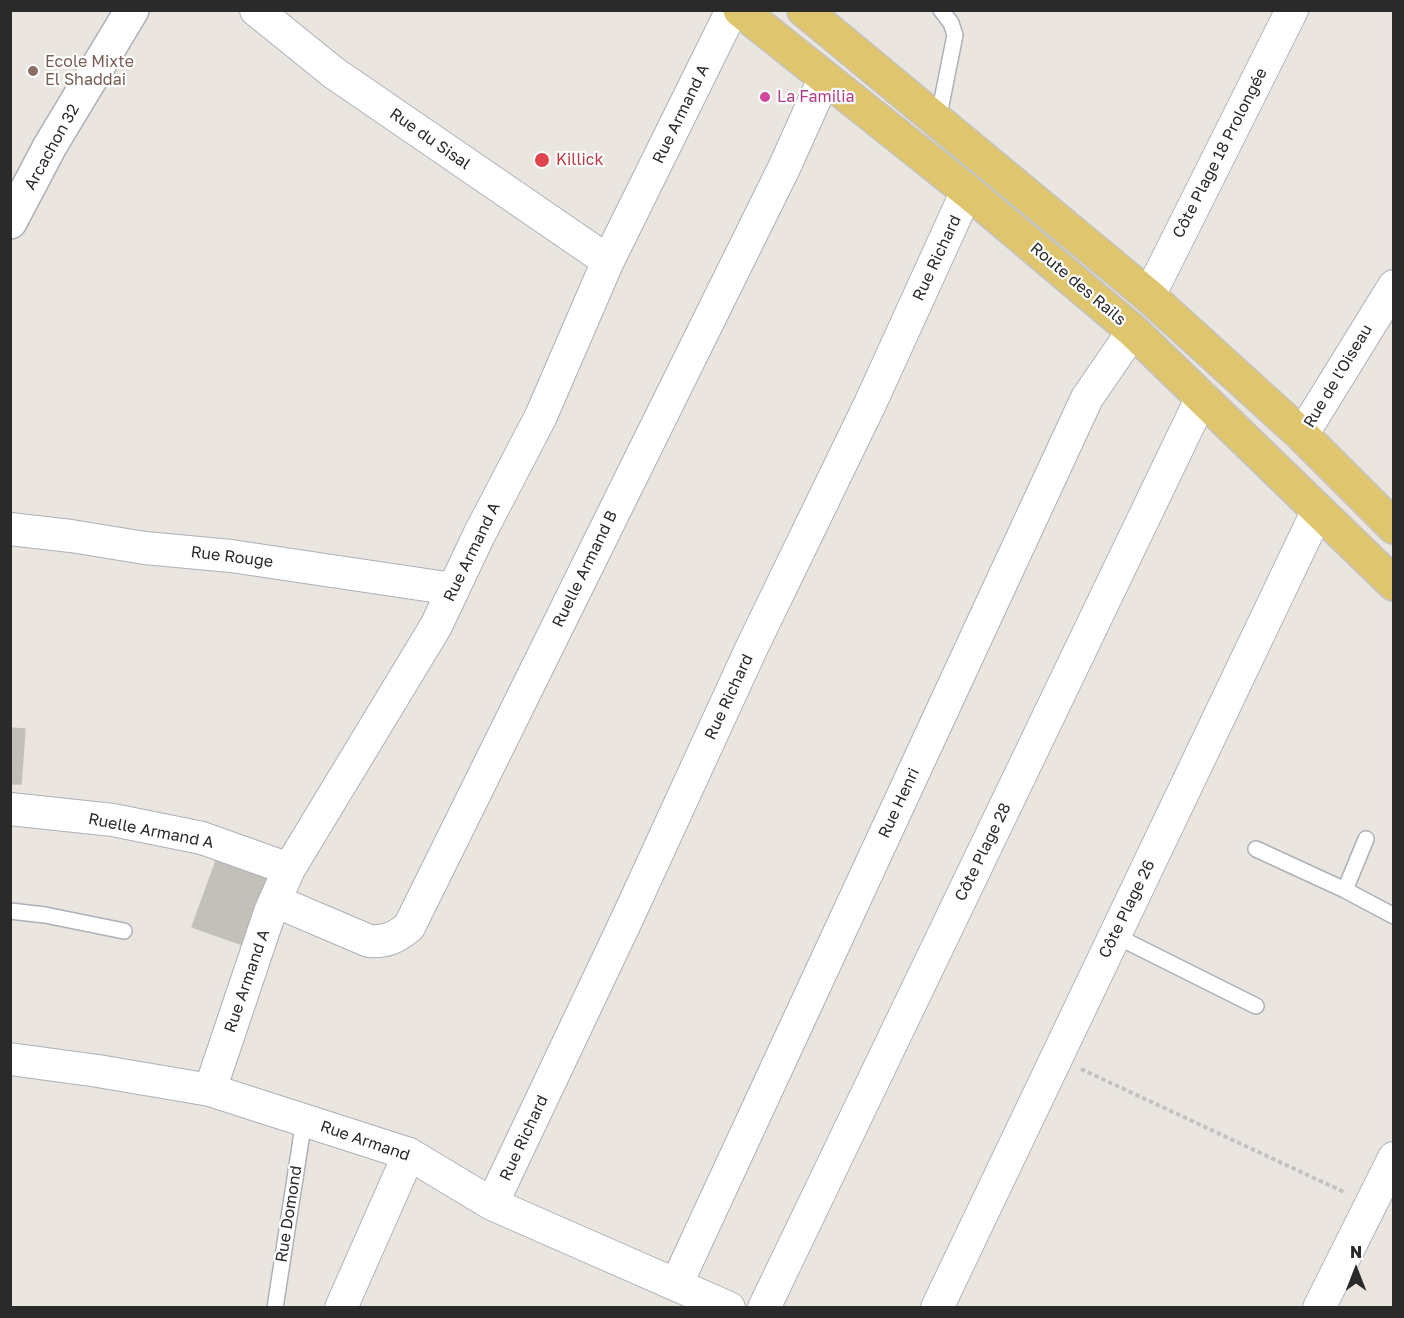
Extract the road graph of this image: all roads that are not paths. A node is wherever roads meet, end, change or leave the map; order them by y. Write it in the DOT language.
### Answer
graph roads {
  1 [pos="132,10"];
  2 [pos="256,10"];
  3 [pos="732,10"];
  4 [pos="740,10"];
  5 [pos="804,10"];
  6 [pos="941,10"];
  7 [pos="1292,10"];
  8 [pos="824,79"];
  9 [pos="938,120"];
  10 [pos="968,191"];
  11 [pos="10,222"];
  12 [pos="608,261"];
  13 [pos="1394,286"];
  14 [pos="1149,296"];
  15 [pos="1133,331"];
  16 [pos="1202,397"];
  17 [pos="1302,435"];
  18 [pos="1318,510"];
  19 [pos="1394,527"];
  20 [pos="10,529"];
  21 [pos="1394,584"];
  22 [pos="453,589"];
  23 [pos="10,809"];
  24 [pos="1366,839"];
  25 [pos="1256,849"];
  26 [pos="289,869"];
  27 [pos="1345,890"];
  28 [pos="275,901"];
  29 [pos="10,911"];
  30 [pos="1394,916"];
  31 [pos="124,932"];
  32 [pos="1114,935"];
  33 [pos="1256,1006"];
  34 [pos="10,1059"];
  35 [pos="210,1090"];
  36 [pos="304,1120"];
  37 [pos="409,1154"];
  38 [pos="1394,1158"];
  39 [pos="492,1204"];
  40 [pos="677,1283"];
  41 [pos="275,1308"];
  42 [pos="341,1308"];
  43 [pos="729,1308"];
  44 [pos="764,1308"];
  45 [pos="937,1308"];
  46 [pos="1319,1308"];
  1 -- 11 [label="street, Arcachon 32"];
  2 -- 12 [label="street, Rue du Sisal"];
  3 -- 12 [label="street, Rue Armand A"];
  4 -- 8 [label="main road, Route des Rails"];
  5 -- 9 [label="main road"];
  6 -- 9 [label="lane"];
  7 -- 14 [label="street, Côte Plage 18 Prolongée"];
  8 -- 10 [label="main road, Route des Rails"];
  8 -- 28 [label="street, Ruelle Armand B"];
  9 -- 14 [label="main road"];
  10 -- 15 [label="main road, Route des Rails"];
  10 -- 39 [label="street, Rue Richard"];
  12 -- 22 [label="street, Rue Armand A"];
  13 -- 17 [label="street, Rue de l'Oiseau"];
  14 -- 17 [label="main road"];
  15 -- 16 [label="main road, Route des Rails"];
  15 -- 40 [label="street, Rue Henri"];
  16 -- 18 [label="main road, Route des Rails"];
  16 -- 44 [label="street, Côte Plage 28"];
  17 -- 19 [label="main road"];
  18 -- 21 [label="main road, Route des Rails"];
  18 -- 32 [label="street, Côte Plage 26"];
  20 -- 22 [label="street, Rue Rouge"];
  22 -- 26 [label="street, Rue Armand A"];
  23 -- 26 [label="street, Ruelle Armand A"];
  24 -- 27 [label="lane"];
  25 -- 27 [label="lane"];
  26 -- 28 [label="street, Rue Armand A"];
  27 -- 30 [label="lane"];
  28 -- 35 [label="street, Rue Armand A"];
  29 -- 31 [label="lane"];
  32 -- 33 [label="lane"];
  32 -- 45 [label="street, Côte Plage 26"];
  34 -- 35 [label="street, Rue Armand"];
  35 -- 36 [label="street, Rue Armand"];
  36 -- 37 [label="street, Rue Armand"];
  36 -- 41 [label="lane, Rue Domond"];
  37 -- 39 [label="street, Rue Armand"];
  37 -- 42 [label="street"];
  38 -- 46 [label="street"];
  39 -- 40 [label="street, Rue Armand"];
  40 -- 43 [label="street, Rue Armand"];
}
